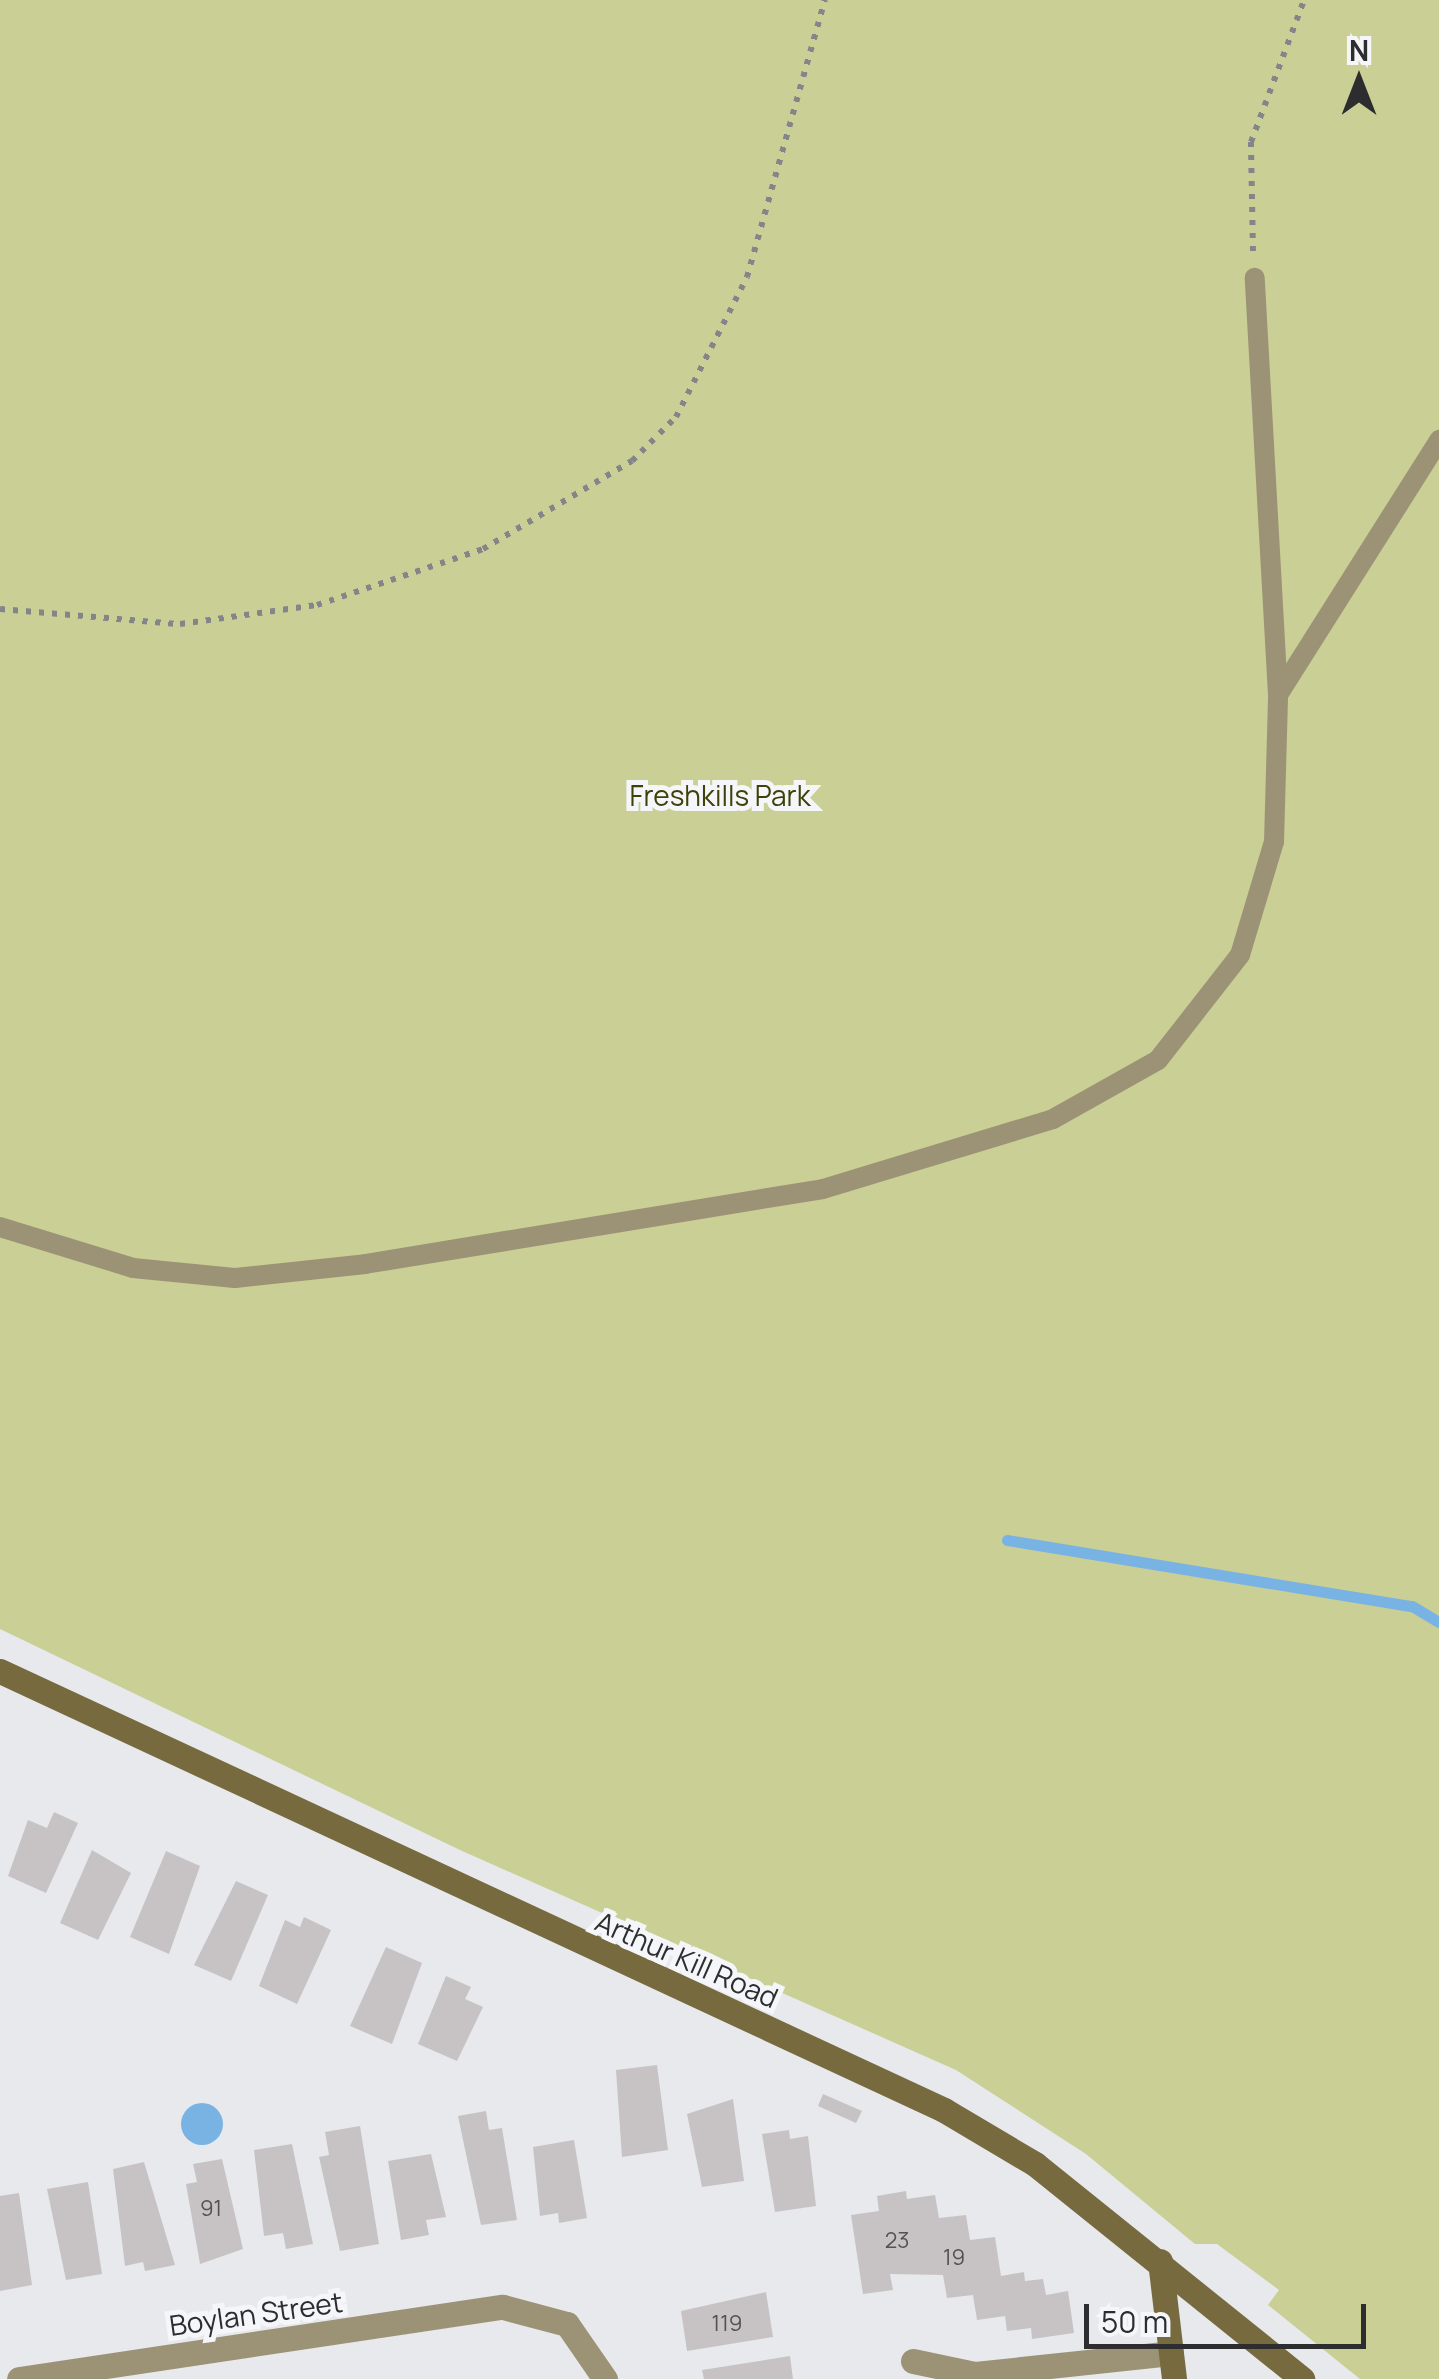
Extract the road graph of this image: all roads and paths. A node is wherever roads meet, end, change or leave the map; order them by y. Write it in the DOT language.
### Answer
graph roads {
  1 [pos="826,0"];
  2 [pos="1304,0"];
  3 [pos="1255,278"];
  4 [pos="1439,440"];
  5 [pos="0,609"];
  6 [pos="1278,695"];
  7 [pos="0,1227"];
  8 [pos="0,1671"];
  9 [pos="1160,2261"];
  10 [pos="912,2362"];
  11 [pos="1172,2366"];
  12 [pos="18,2379"];
  13 [pos="605,2379"];
  14 [pos="1302,2379"];
  1 -- 5 [label="path"];
  2 -- 3 [label="path"];
  3 -- 6 [label="lane"];
  4 -- 6 [label="lane"];
  6 -- 7 [label="lane"];
  8 -- 9 [label="street, Arthur Kill Road"];
  9 -- 11 [label="street"];
  9 -- 14 [label="street, Arthur Kill Road"];
  10 -- 11 [label="street"];
  12 -- 13 [label="street, Boylan Street"];
}
